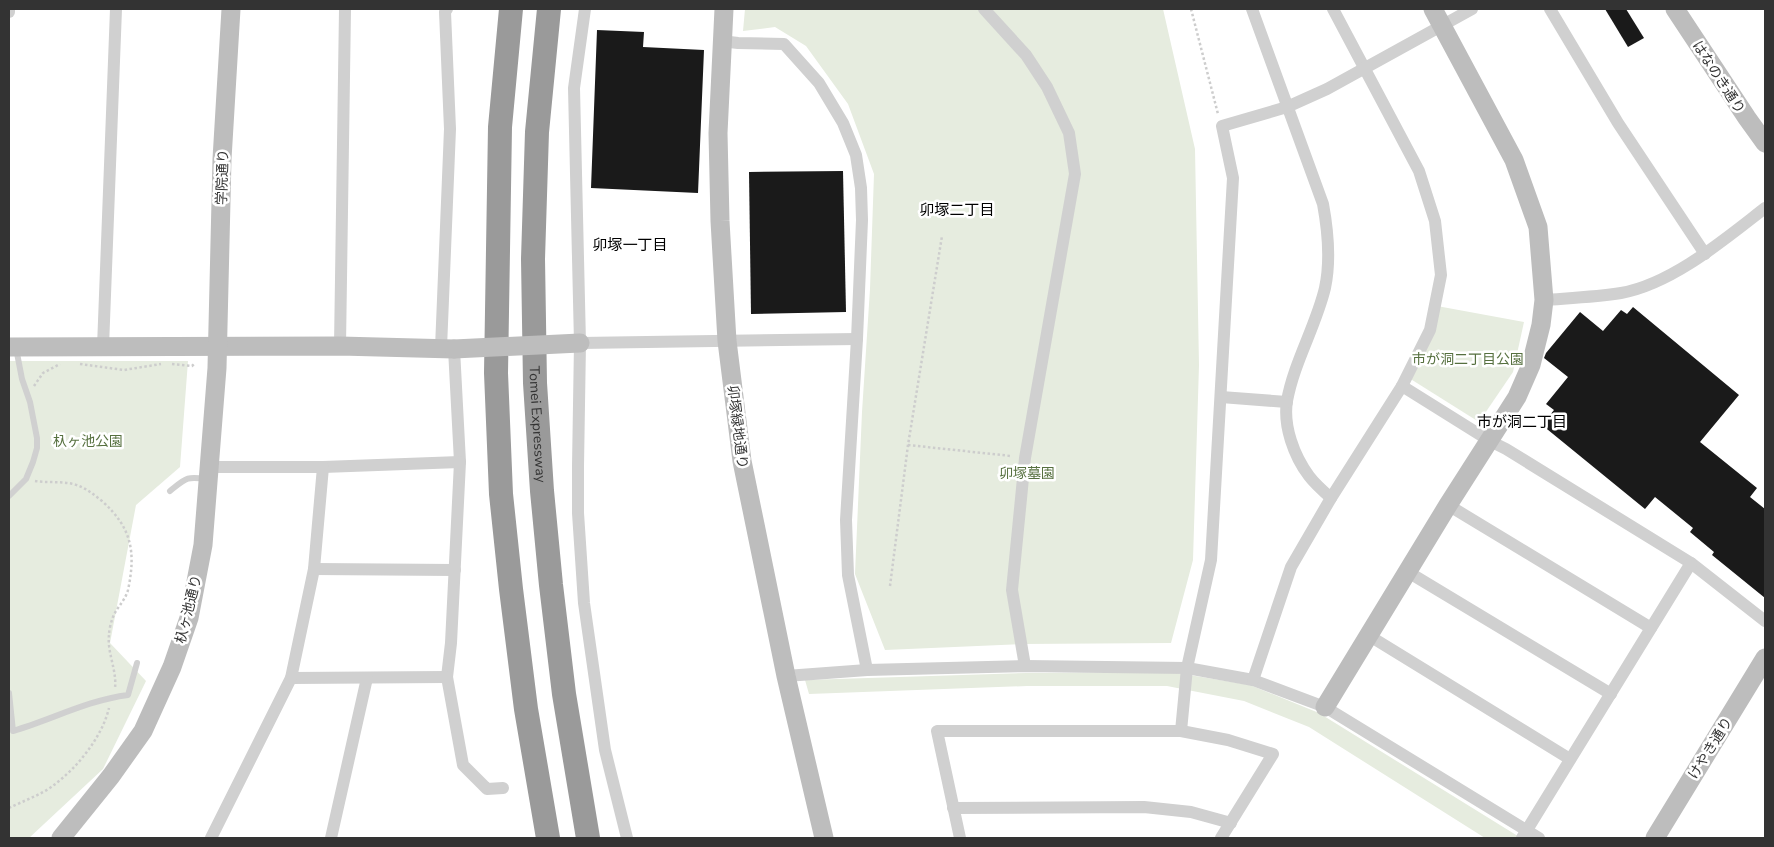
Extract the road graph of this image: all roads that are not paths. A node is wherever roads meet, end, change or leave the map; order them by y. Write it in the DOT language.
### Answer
graph roads {
  1 [pos="116,9"];
  2 [pos="231,9"];
  3 [pos="345,9"];
  4 [pos="447,9"];
  5 [pos="511,9"];
  6 [pos="549,9"];
  7 [pos="584,9"];
  8 [pos="724,9"];
  9 [pos="984,9"];
  10 [pos="1252,9"];
  11 [pos="1333,9"];
  12 [pos="1433,9"];
  13 [pos="1472,9"];
  14 [pos="1550,9"];
  15 [pos="1675,9"];
  16 [pos="1443,26"];
  17 [pos="721,41"];
  18 [pos="1365,68"];
  19 [pos="1287,107"];
  20 [pos="1765,143"];
  21 [pos="1765,208"];
  22 [pos="1705,254"];
  23 [pos="1544,300"];
  24 [pos="857,339"];
  25 [pos="727,341"];
  26 [pos="580,343"];
  27 [pos="103,346"];
  28 [pos="218,346"];
  29 [pos="340,346"];
  30 [pos="12,347"];
  31 [pos="448,349"];
  32 [pos="1402,386"];
  33 [pos="1220,398"];
  34 [pos="1287,402"];
  35 [pos="1490,441"];
  36 [pos="460,462"];
  37 [pos="323,467"];
  38 [pos="210,473"];
  39 [pos="170,491"];
  40 [pos="9,496"];
  41 [pos="1330,498"];
  42 [pos="1448,505"];
  43 [pos="1691,563"];
  44 [pos="314,569"];
  45 [pos="455,570"];
  46 [pos="1408,572"];
  47 [pos="1765,621"];
  48 [pos="1651,628"];
  49 [pos="1368,635"];
  50 [pos="1765,658"];
  51 [pos="137,663"];
  52 [pos="1025,666"];
  53 [pos="1187,668"];
  54 [pos="867,670"];
  55 [pos="786,676"];
  56 [pos="447,677"];
  57 [pos="291,678"];
  58 [pos="368,678"];
  59 [pos="1253,680"];
  60 [pos="9,694"];
  61 [pos="1611,694"];
  62 [pos="1326,707"];
  63 [pos="1181,731"];
  64 [pos="1570,760"];
  65 [pos="503,788"];
  66 [pos="953,808"];
  67 [pos="1230,823"];
  68 [pos="1524,834"];
  69 [pos="61,838"];
  70 [pos="211,838"];
  71 [pos="331,838"];
  72 [pos="548,838"];
  73 [pos="588,838"];
  74 [pos="627,838"];
  75 [pos="824,838"];
  76 [pos="960,838"];
  77 [pos="1221,838"];
  78 [pos="1539,838"];
  79 [pos="1655,838"];
  1 -- 27 [label="street"];
  2 -- 28 [label="street, 学院通り"];
  3 -- 29 [label="street"];
  4 -- 31 [label="street"];
  5 -- 72 [label="highway"];
  6 -- 73 [label="highway, Tomei Expressway"];
  7 -- 26 [label="street"];
  8 -- 17 [label="street, 卯塚緑地通り"];
  9 -- 52 [label="street"];
  10 -- 19 [label="street"];
  11 -- 18 [label="street"];
  12 -- 16 [label="street"];
  13 -- 16 [label="street"];
  14 -- 22 [label="street"];
  15 -- 20 [label="street, はなのき通り"];
  16 -- 18 [label="street"];
  16 -- 23 [label="street"];
  17 -- 24 [label="street"];
  17 -- 25 [label="street, 卯塚緑地通り"];
  18 -- 19 [label="street"];
  18 -- 32 [label="street"];
  19 -- 33 [label="street"];
  19 -- 34 [label="street"];
  21 -- 22 [label="street"];
  22 -- 23 [label="street"];
  23 -- 35 [label="street"];
  24 -- 25 [label="street"];
  24 -- 54 [label="street"];
  25 -- 26 [label="street"];
  25 -- 55 [label="street, 卯塚緑地通り"];
  26 -- 31 [label="street, bridge"];
  26 -- 74 [label="street"];
  27 -- 28 [label="street"];
  27 -- 30 [label="street"];
  28 -- 29 [label="street"];
  28 -- 38 [label="street, 杁ヶ池通り"];
  29 -- 31 [label="street"];
  30 -- 40 [label="lane"];
  31 -- 36 [label="street"];
  32 -- 35 [label="street"];
  32 -- 41 [label="street"];
  33 -- 34 [label="street"];
  33 -- 53 [label="street"];
  34 -- 41 [label="street"];
  35 -- 42 [label="street"];
  35 -- 43 [label="street"];
  36 -- 37 [label="street"];
  36 -- 45 [label="street"];
  37 -- 38 [label="street"];
  37 -- 44 [label="street"];
  38 -- 39 [label="lane"];
  38 -- 69 [label="street, 杁ヶ池通り"];
  41 -- 59 [label="street"];
  42 -- 46 [label="street"];
  42 -- 48 [label="street"];
  43 -- 47 [label="street"];
  43 -- 48 [label="street"];
  44 -- 45 [label="street"];
  44 -- 57 [label="street"];
  45 -- 56 [label="street"];
  46 -- 49 [label="street"];
  46 -- 61 [label="street"];
  48 -- 61 [label="street"];
  49 -- 62 [label="street"];
  49 -- 64 [label="street"];
  50 -- 79 [label="street, けやき通り"];
  51 -- 60 [label="lane"];
  52 -- 53 [label="street"];
  52 -- 54 [label="street"];
  53 -- 59 [label="street"];
  53 -- 63 [label="street"];
  54 -- 55 [label="street"];
  55 -- 75 [label="street, 卯塚緑地通り"];
  56 -- 58 [label="street"];
  56 -- 65 [label="street"];
  57 -- 58 [label="street"];
  57 -- 70 [label="street"];
  58 -- 71 [label="street"];
  59 -- 62 [label="street"];
  61 -- 64 [label="street"];
  62 -- 68 [label="street"];
  63 -- 66 [label="street"];
  63 -- 67 [label="street"];
  64 -- 68 [label="street"];
  66 -- 67 [label="street"];
  66 -- 76 [label="street"];
  67 -- 77 [label="street"];
  68 -- 78 [label="street"];
}
